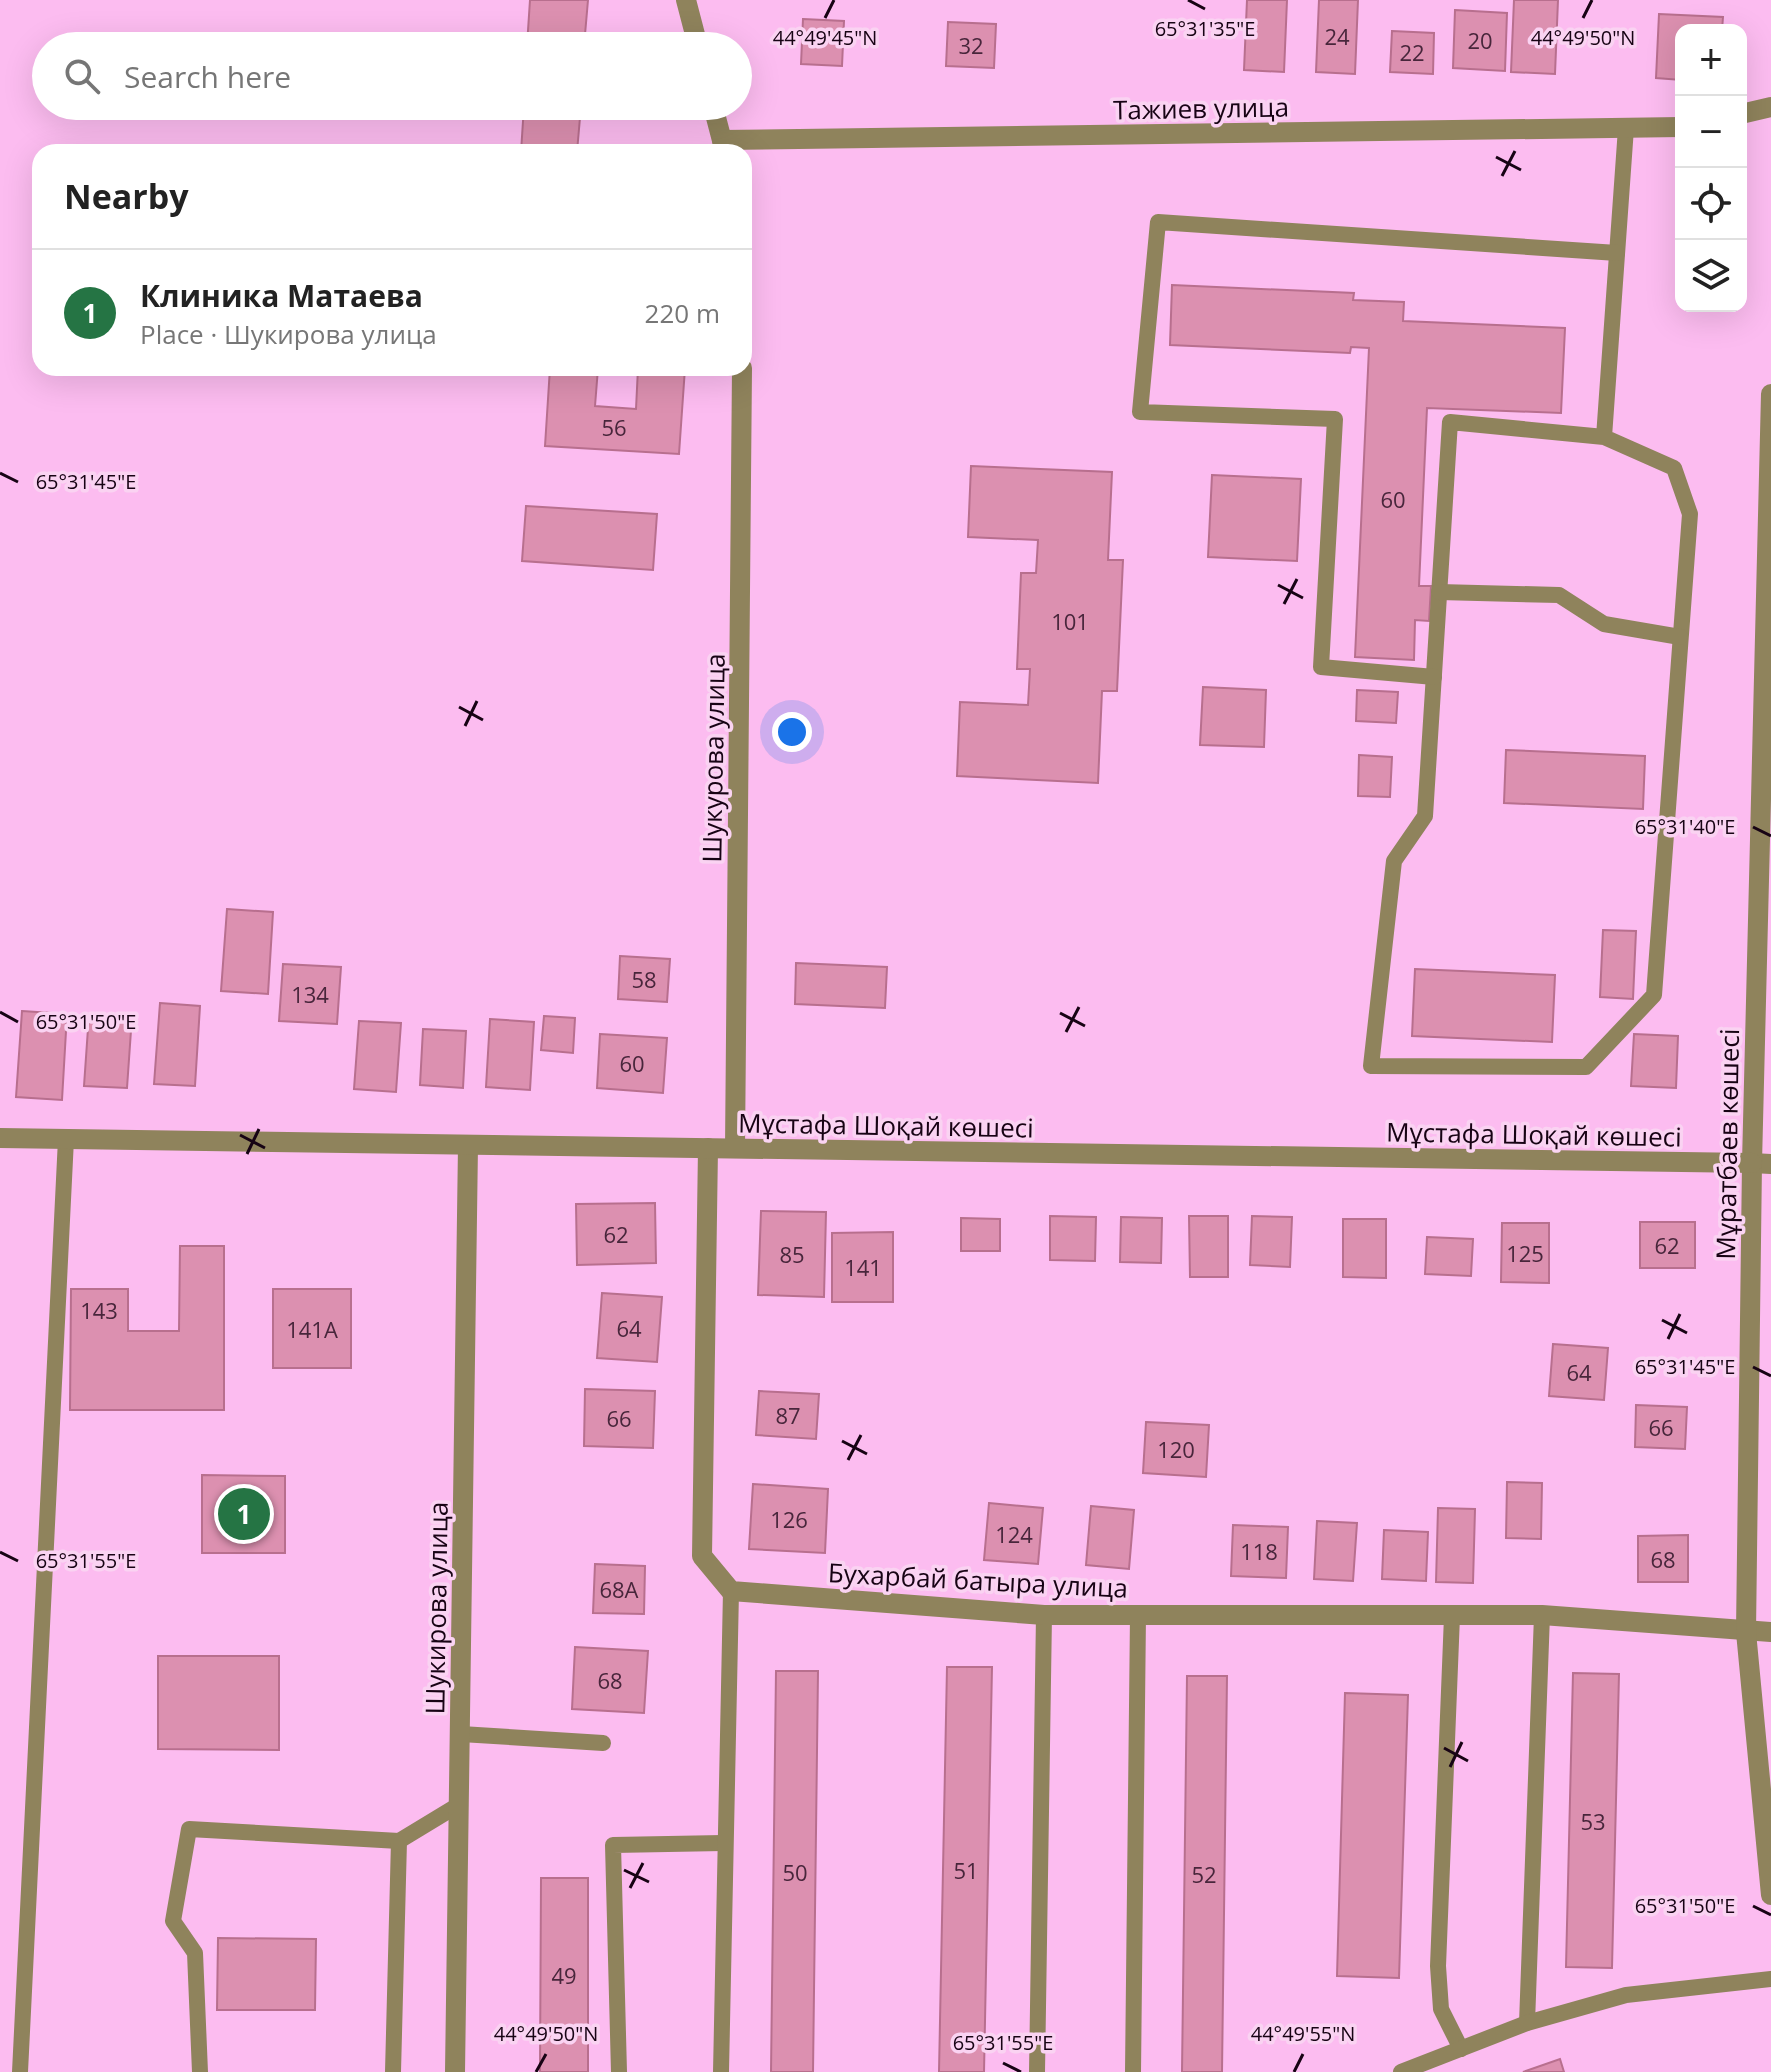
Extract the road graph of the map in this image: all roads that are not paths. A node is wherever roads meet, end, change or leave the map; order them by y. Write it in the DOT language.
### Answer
graph roads {
  1 [pos="686,0"];
  2 [pos="694,32"];
  3 [pos="1771,107"];
  4 [pos="1747,113"];
  5 [pos="716,120"];
  6 [pos="1675,127"];
  7 [pos="1626,128"];
  8 [pos="722,144"];
  9 [pos="752,145"];
  10 [pos="1617,253"];
  11 [pos="742,376"];
  12 [pos="1771,394"];
  13 [pos="1604,437"];
  14 [pos="1770,497"];
  15 [pos="1439,592"];
  16 [pos="1680,637"];
  17 [pos="1434,677"];
  18 [pos="1768,727"];
  19 [pos="0,1138"];
  20 [pos="66,1139"];
  21 [pos="468,1145"];
  22 [pos="708,1148"];
  23 [pos="735,1148"];
  24 [pos="1762,1164"];
  25 [pos="731,1591"];
  26 [pos="1044,1615"];
  27 [pos="1138,1615"];
  28 [pos="1542,1615"];
  29 [pos="1452,1616"];
  30 [pos="1746,1632"];
  31 [pos="1771,1632"];
  32 [pos="461,1734"];
  33 [pos="603,1743"];
  34 [pos="460,1804"];
  35 [pos="399,1841"];
  36 [pos="723,1843"];
  37 [pos="1771,1895"];
  38 [pos="1771,1979"];
  39 [pos="1527,2023"];
  40 [pos="1461,2049"];
  41 [pos="20,2072"];
  42 [pos="200,2072"];
  43 [pos="393,2072"];
  44 [pos="455,2072"];
  45 [pos="619,2072"];
  46 [pos="721,2072"];
  47 [pos="1037,2072"];
  48 [pos="1133,2072"];
  49 [pos="1401,2072"];
  1 -- 2 [label="street"];
  3 -- 4 [label="street"];
  5 -- 8 [label="street"];
  6 -- 7 [label="street, Тажиев улица"];
  7 -- 9 [label="street, Тажиев улица"];
  7 -- 10 [label="lane"];
  10 -- 13 [label="lane"];
  10 -- 17 [label="lane"];
  11 -- 23 [label="street, Шукурова улица"];
  12 -- 14 [label="street, Мұратбаев көшесі"];
  13 -- 15 [label="lane"];
  13 -- 16 [label="lane"];
  14 -- 18 [label="street, Мұратбаев көшесі"];
  15 -- 16 [label="lane"];
  15 -- 17 [label="lane"];
  16 -- 17 [label="lane"];
  18 -- 24 [label="street, Мұратбаев көшесі"];
  19 -- 20 [label="street, Мұстафа Шоқай көшесі"];
  20 -- 21 [label="street, Мұстафа Шоқай көшесі"];
  20 -- 41 [label="lane"];
  21 -- 22 [label="street, Мұстафа Шоқай көшесі"];
  21 -- 32 [label="street, Шукирова улица"];
  22 -- 23 [label="street, Мұстафа Шоқай көшесі"];
  22 -- 25 [label="street"];
  23 -- 24 [label="street, Мұстафа Шоқай көшесі"];
  24 -- 30 [label="street, Мұратбаев көшесі"];
  25 -- 26 [label="street, Бухарбай батыра улица"];
  25 -- 36 [label="lane"];
  26 -- 27 [label="street, Бухарбай батыра улица"];
  26 -- 47 [label="lane"];
  27 -- 29 [label="street, Бухарбай батыра улица"];
  27 -- 48 [label="lane"];
  28 -- 29 [label="street, Бухарбай батыра улица"];
  28 -- 30 [label="street, Бухарбай батыра улица"];
  28 -- 39 [label="lane"];
  29 -- 40 [label="lane"];
  30 -- 31 [label="street, Бухарбай батыра улица"];
  30 -- 37 [label="street, Мұратбаев көшесі"];
  32 -- 33 [label="lane"];
  32 -- 34 [label="street, Шукирова улица"];
  34 -- 35 [label="lane"];
  34 -- 44 [label="street, Шукирова улица"];
  35 -- 42 [label="lane"];
  35 -- 43 [label="lane"];
  36 -- 45 [label="lane"];
  36 -- 46 [label="lane"];
  38 -- 39 [label="lane"];
  39 -- 40 [label="lane"];
  40 -- 49 [label="lane"];
}
